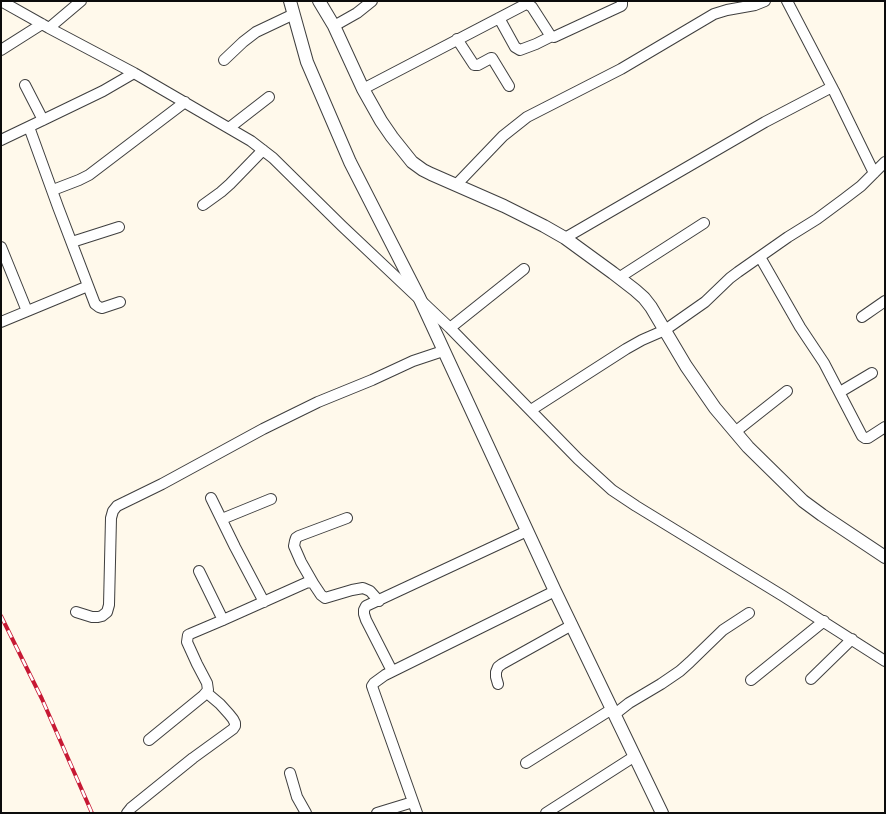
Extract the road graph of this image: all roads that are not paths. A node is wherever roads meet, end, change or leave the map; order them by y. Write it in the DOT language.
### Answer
graph roads {
  1 [pos="1,1"];
  2 [pos="81,1"];
  3 [pos="290,1"];
  4 [pos="319,1"];
  5 [pos="372,1"];
  6 [pos="622,1"];
  7 [pos="765,1"];
  8 [pos="787,1"];
  9 [pos="294,14"];
  10 [pos="499,18"];
  11 [pos="45,26"];
  12 [pos="334,26"];
  13 [pos="552,36"];
  14 [pos="458,39"];
  15 [pos="1,50"];
  16 [pos="224,60"];
  17 [pos="134,73"];
  18 [pos="25,85"];
  19 [pos="509,86"];
  20 [pos="832,87"];
  21 [pos="362,89"];
  22 [pos="269,97"];
  23 [pos="185,102"];
  24 [pos="43,120"];
  25 [pos="29,127"];
  26 [pos="229,128"];
  27 [pos="1,140"];
  28 [pos="263,150"];
  29 [pos="885,162"];
  30 [pos="874,173"];
  31 [pos="456,186"];
  32 [pos="53,190"];
  33 [pos="203,205"];
  34 [pos="704,223"];
  35 [pos="119,227"];
  36 [pos="565,238"];
  37 [pos="72,242"];
  38 [pos="1,248"];
  39 [pos="760,257"];
  40 [pos="524,269"];
  41 [pos="620,277"];
  42 [pos="88,286"];
  43 [pos="419,297"];
  44 [pos="885,301"];
  45 [pos="120,302"];
  46 [pos="27,311"];
  47 [pos="862,317"];
  48 [pos="1,322"];
  49 [pos="450,328"];
  50 [pos="665,330"];
  51 [pos="443,351"];
  52 [pos="872,373"];
  53 [pos="787,391"];
  54 [pos="840,392"];
  55 [pos="531,410"];
  56 [pos="885,427"];
  57 [pos="735,432"];
  58 [pos="211,498"];
  59 [pos="271,499"];
  60 [pos="347,518"];
  61 [pos="222,519"];
  62 [pos="527,531"];
  63 [pos="885,557"];
  64 [pos="199,570"];
  65 [pos="313,583"];
  66 [pos="555,591"];
  67 [pos="378,601"];
  68 [pos="264,602"];
  69 [pos="76,612"];
  70 [pos="749,613"];
  71 [pos="224,620"];
  72 [pos="824,621"];
  73 [pos="572,625"];
  74 [pos="852,639"];
  75 [pos="885,661"];
  76 [pos="392,671"];
  77 [pos="811,679"];
  78 [pos="751,680"];
  79 [pos="498,684"];
  80 [pos="207,693"];
  81 [pos="613,712"];
  82 [pos="149,740"];
  83 [pos="635,756"];
  84 [pos="526,763"];
  85 [pos="290,773"];
  86 [pos="413,802"];
  87 [pos="127,813"];
  88 [pos="306,813"];
  89 [pos="379,813"];
  90 [pos="417,813"];
  91 [pos="546,813"];
  92 [pos="662,813"];
  1 -- 11 [label="street"];
  2 -- 11 [label="street"];
  3 -- 9 [label="street"];
  4 -- 12 [label="street"];
  5 -- 12 [label="street"];
  6 -- 13 [label="street"];
  7 -- 31 [label="street"];
  8 -- 20 [label="street"];
  9 -- 16 [label="street"];
  9 -- 43 [label="street"];
  10 -- 13 [label="street"];
  10 -- 13 [label="street"];
  10 -- 14 [label="street"];
  11 -- 15 [label="street"];
  11 -- 17 [label="street"];
  12 -- 21 [label="street"];
  14 -- 19 [label="street"];
  14 -- 21 [label="street"];
  17 -- 23 [label="street"];
  17 -- 24 [label="street"];
  18 -- 24 [label="street"];
  20 -- 30 [label="street"];
  20 -- 36 [label="street"];
  21 -- 31 [label="street"];
  22 -- 26 [label="street"];
  23 -- 26 [label="street"];
  23 -- 32 [label="street"];
  24 -- 25 [label="street"];
  25 -- 27 [label="street"];
  25 -- 32 [label="street"];
  26 -- 28 [label="street"];
  28 -- 33 [label="street"];
  28 -- 43 [label="street"];
  29 -- 30 [label="street"];
  30 -- 39 [label="street"];
  31 -- 36 [label="street"];
  32 -- 37 [label="street"];
  34 -- 41 [label="street"];
  35 -- 37 [label="street"];
  36 -- 41 [label="street"];
  37 -- 42 [label="street"];
  38 -- 46 [label="street"];
  39 -- 50 [label="street"];
  39 -- 54 [label="street"];
  40 -- 49 [label="street"];
  41 -- 50 [label="street"];
  42 -- 45 [label="street"];
  42 -- 46 [label="street"];
  43 -- 49 [label="street"];
  43 -- 51 [label="street"];
  44 -- 47 [label="street"];
  46 -- 48 [label="street"];
  49 -- 55 [label="street"];
  50 -- 55 [label="street"];
  50 -- 57 [label="street"];
  51 -- 62 [label="street"];
  51 -- 69 [label="street"];
  52 -- 54 [label="street"];
  53 -- 57 [label="street"];
  54 -- 56 [label="street"];
  55 -- 72 [label="street"];
  57 -- 63 [label="street"];
  58 -- 61 [label="street"];
  59 -- 61 [label="street"];
  60 -- 65 [label="street"];
  61 -- 68 [label="street"];
  62 -- 66 [label="street"];
  62 -- 67 [label="street"];
  64 -- 71 [label="street"];
  65 -- 67 [label="street"];
  65 -- 68 [label="street"];
  66 -- 73 [label="street"];
  66 -- 76 [label="street"];
  67 -- 76 [label="street"];
  68 -- 71 [label="street"];
  70 -- 81 [label="street"];
  71 -- 80 [label="street"];
  72 -- 74 [label="street"];
  72 -- 78 [label="street"];
  73 -- 79 [label="street"];
  73 -- 81 [label="street"];
  74 -- 75 [label="street"];
  74 -- 77 [label="street"];
  76 -- 86 [label="street"];
  80 -- 82 [label="street"];
  80 -- 87 [label="street"];
  81 -- 83 [label="street"];
  81 -- 84 [label="street"];
  83 -- 91 [label="street"];
  83 -- 92 [label="street"];
  85 -- 88 [label="street"];
  86 -- 89 [label="street"];
  86 -- 90 [label="street"];
}
